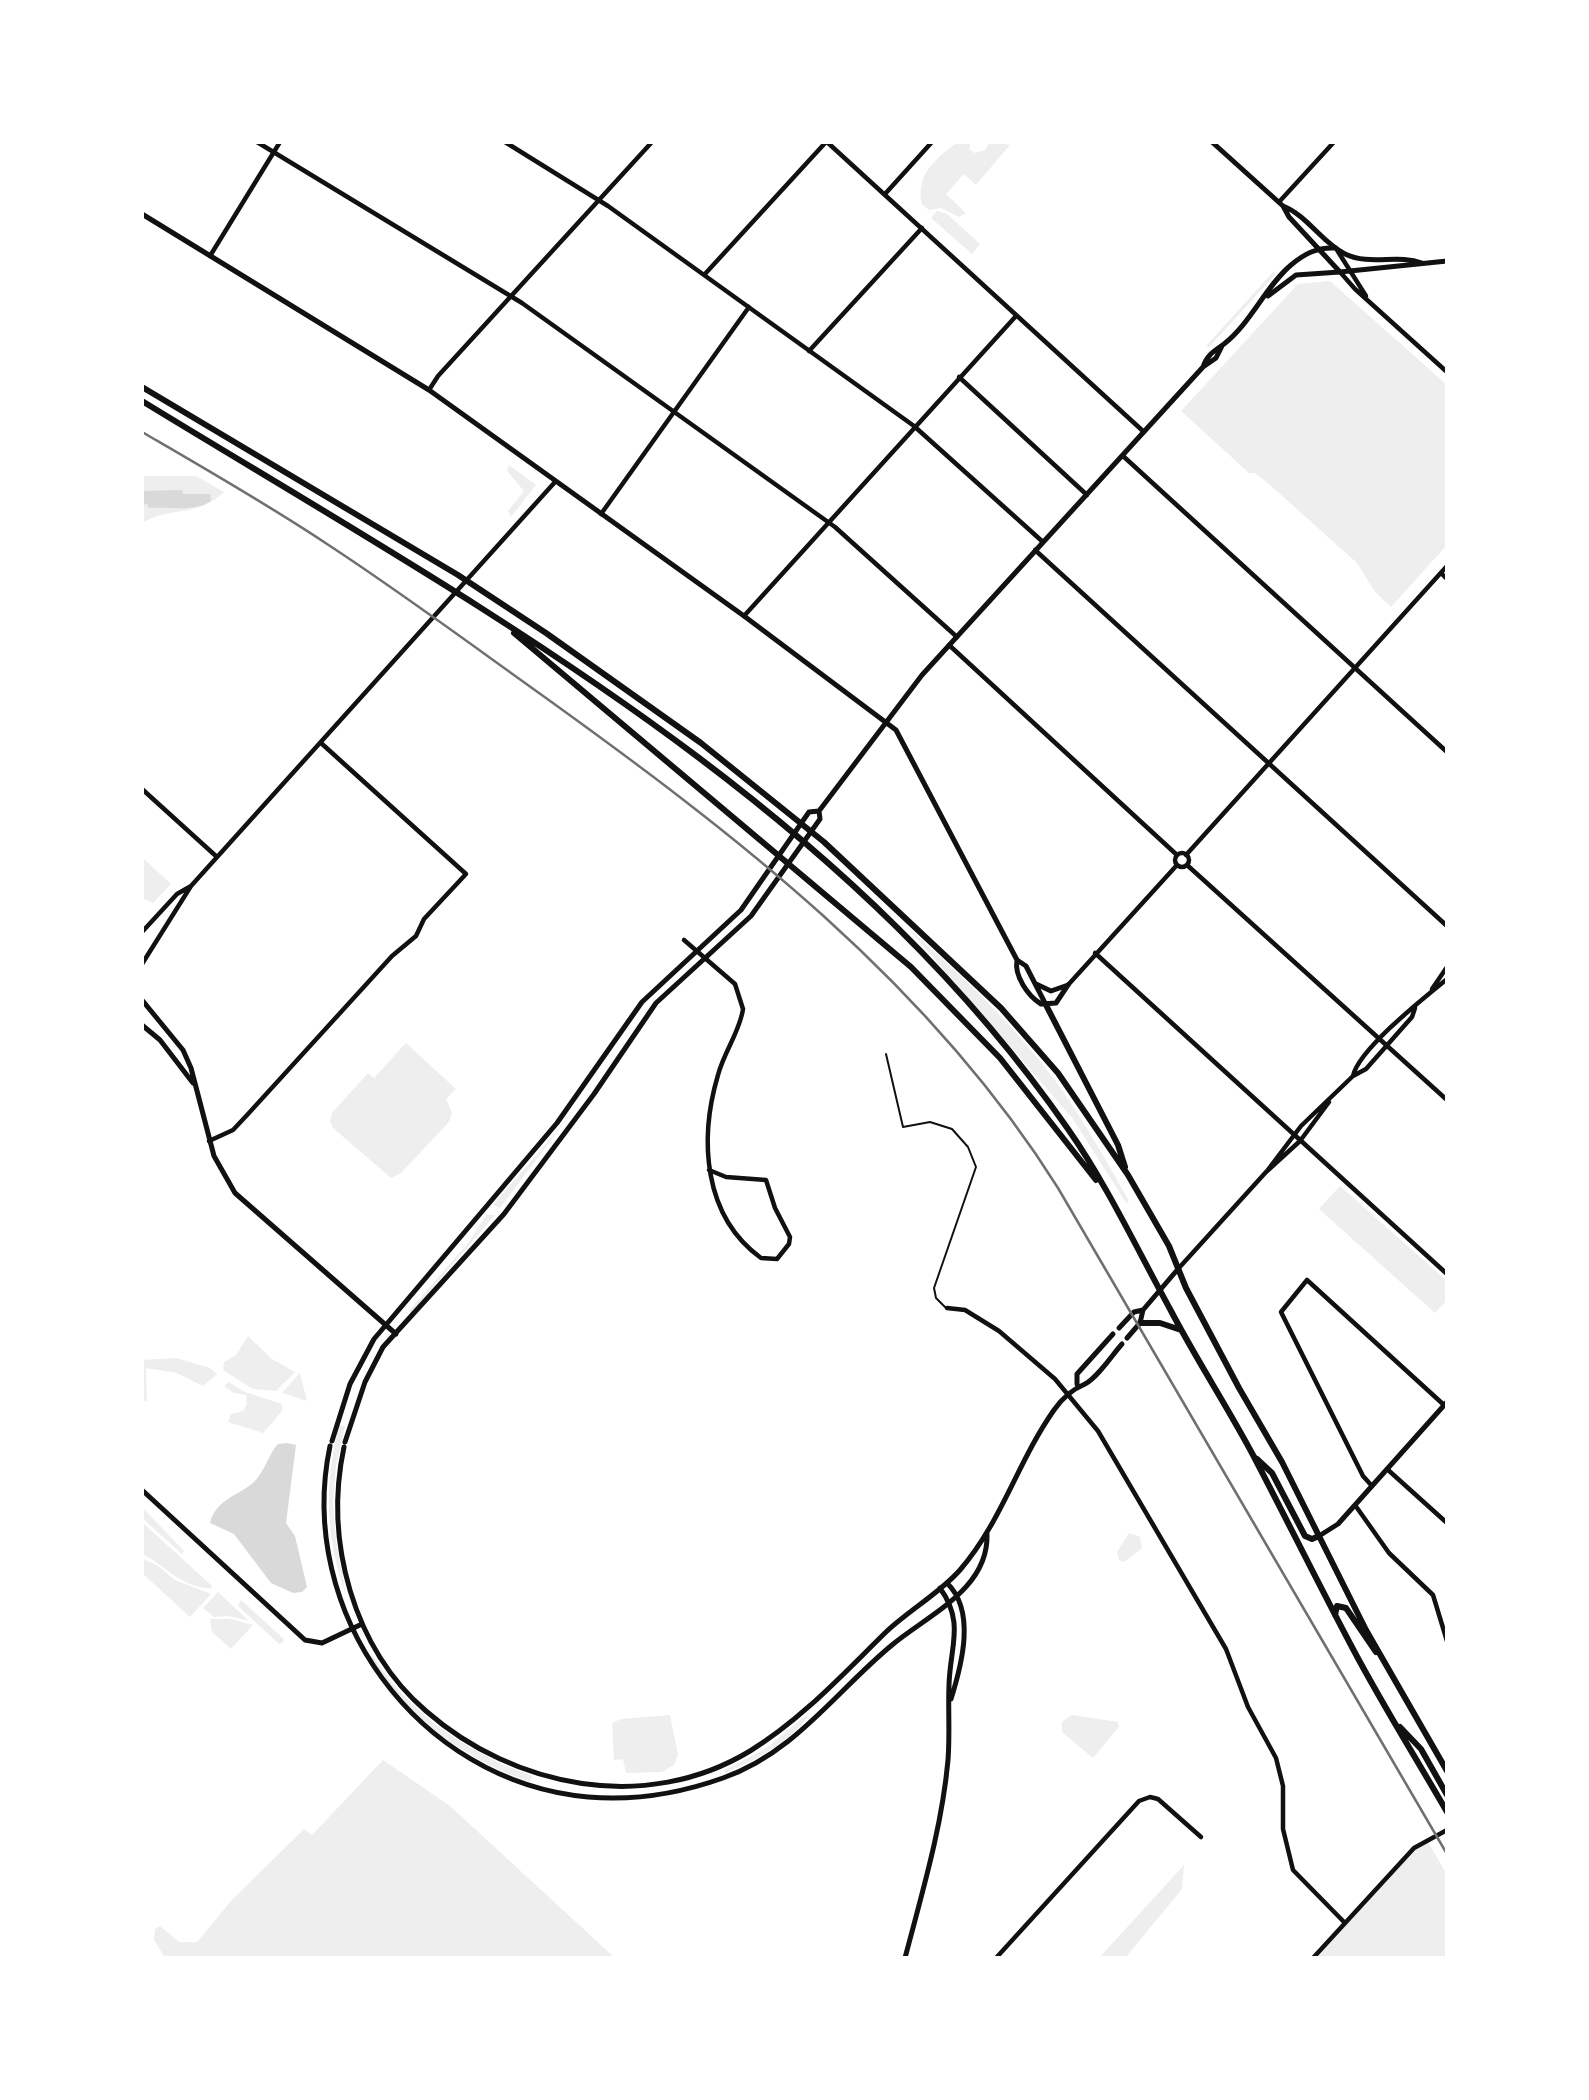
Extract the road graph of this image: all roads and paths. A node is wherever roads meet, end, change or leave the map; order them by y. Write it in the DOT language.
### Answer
graph roads {
  1 [pos="257,142"];
  2 [pos="280,142"];
  3 [pos="505,142"];
  4 [pos="652,142"];
  5 [pos="827,142"];
  6 [pos="932,142"];
  7 [pos="1212,142"];
  8 [pos="1334,142"];
  9 [pos="274,152"];
  10 [pos="885,194"];
  11 [pos="598,199"];
  12 [pos="1281,204"];
  13 [pos="142,214"];
  14 [pos="922,229"];
  15 [pos="1318,247"];
  16 [pos="1335,248"];
  17 [pos="210,256"];
  18 [pos="1447,261"];
  19 [pos="1422,263"];
  20 [pos="1340,272"];
  21 [pos="1352,272"];
  22 [pos="704,275"];
  23 [pos="511,296"];
  24 [pos="1265,298"];
  25 [pos="1371,302"];
  26 [pos="749,307"];
  27 [pos="1016,316"];
  28 [pos="810,351"];
  29 [pos="1447,372"];
  30 [pos="959,377"];
  31 [pos="142,387"];
  32 [pos="429,390"];
  33 [pos="142,401"];
  34 [pos="674,412"];
  35 [pos="915,426"];
  36 [pos="1144,432"];
  37 [pos="1122,456"];
  38 [pos="555,482"];
  39 [pos="1087,495"];
  40 [pos="601,514"];
  41 [pos="828,522"];
  42 [pos="1043,542"];
  43 [pos="1035,550"];
  44 [pos="1447,566"];
  45 [pos="1441,573"];
  46 [pos="1447,579"];
  47 [pos="492,613"];
  48 [pos="744,616"];
  49 [pos="957,638"];
  50 [pos="949,645"];
  51 [pos="1355,667"];
  52 [pos="885,721"];
  53 [pos="321,743"];
  54 [pos="1447,752"];
  55 [pos="1268,762"];
  56 [pos="142,789"];
  57 [pos="819,811"];
  58 [pos="778,854"];
  59 [pos="1177,855"];
  60 [pos="1186,855"];
  61 [pos="217,857"];
  62 [pos="788,863"];
  63 [pos="1187,864"];
  64 [pos="1177,865"];
  65 [pos="191,886"];
  66 [pos="1447,926"];
  67 [pos="142,932"];
  68 [pos="684,940"];
  69 [pos="696,950"];
  70 [pos="1095,953"];
  71 [pos="707,959"];
  72 [pos="1017,960"];
  73 [pos="142,964"];
  74 [pos="1447,967"];
  75 [pos="1447,979"];
  76 [pos="1034,982"];
  77 [pos="1068,985"];
  78 [pos="1432,990"];
  79 [pos="142,1000"];
  80 [pos="1046,1005"];
  81 [pos="1415,1008"];
  82 [pos="142,1025"];
  83 [pos="1381,1039"];
  84 [pos="1387,1045"];
  85 [pos="886,1054"];
  86 [pos="1353,1076"];
  87 [pos="193,1083"];
  88 [pos="1447,1100"];
  89 [pos="1329,1102"];
  90 [pos="1293,1135"];
  91 [pos="209,1141"];
  92 [pos="1300,1141"];
  93 [pos="709,1170"];
  94 [pos="1266,1172"];
  95 [pos="1128,1175"];
  96 [pos="1104,1188"];
  97 [pos="1178,1269"];
  98 [pos="1447,1274"];
  99 [pos="1160,1290"];
  100 [pos="947,1308"];
  101 [pos="1143,1310"];
  102 [pos="1140,1323"];
  103 [pos="386,1325"];
  104 [pos="1119,1328"];
  105 [pos="1181,1330"];
  106 [pos="396,1334"];
  107 [pos="1113,1334"];
  108 [pos="1127,1338"];
  109 [pos="1122,1344"];
  110 [pos="1077,1384"];
  111 [pos="1068,1394"];
  112 [pos="1446,1404"];
  113 [pos="1253,1455"];
  114 [pos="1387,1469"];
  115 [pos="1373,1486"];
  116 [pos="142,1490"];
  117 [pos="1355,1505"];
  118 [pos="1447,1523"];
  119 [pos="988,1534"];
  120 [pos="1319,1536"];
  121 [pos="947,1583"];
  122 [pos="940,1588"];
  123 [pos="958,1595"];
  124 [pos="949,1602"];
  125 [pos="1335,1615"];
  126 [pos="362,1624"];
  127 [pos="351,1630"];
  128 [pos="1447,1641"];
  129 [pos="1382,1659"];
  130 [pos="950,1704"];
  131 [pos="1394,1720"];
  132 [pos="1447,1771"];
  133 [pos="1447,1795"];
  134 [pos="1447,1812"];
  135 [pos="1447,1830"];
  136 [pos="1201,1837"];
  137 [pos="1344,1922"];
  138 [pos="905,1958"];
  139 [pos="996,1958"];
  140 [pos="1313,1958"];
  1 -- 9 [label="street"];
  2 -- 9 [label="street"];
  3 -- 11 [label="street"];
  4 -- 11 [label="street"];
  5 -- 10 [label="street"];
  5 -- 22 [label="street"];
  6 -- 10 [label="street"];
  7 -- 12 [label="street"];
  8 -- 12 [label="street"];
  9 -- 17 [label="street"];
  9 -- 23 [label="street"];
  10 -- 14 [label="street"];
  11 -- 22 [label="street"];
  11 -- 23 [label="street"];
  12 -- 15 [label="street"];
  12 -- 16 [label="street"];
  13 -- 17 [label="street"];
  14 -- 27 [label="street"];
  14 -- 28 [label="street"];
  15 -- 16 [label="street"];
  15 -- 20 [label="street"];
  15 -- 24 [label="street"];
  16 -- 19 [label="street"];
  16 -- 21 [label="street"];
  17 -- 32 [label="street"];
  18 -- 19 [label="street"];
  19 -- 21 [label="street"];
  20 -- 21 [label="street"];
  20 -- 24 [label="street"];
  20 -- 25 [label="street"];
  21 -- 25 [label="street"];
  22 -- 26 [label="street"];
  23 -- 32 [label="street"];
  23 -- 34 [label="street"];
  24 -- 36 [label="street"];
  25 -- 29 [label="street"];
  26 -- 28 [label="street"];
  26 -- 34 [label="street"];
  27 -- 30 [label="street"];
  27 -- 36 [label="street"];
  28 -- 35 [label="street"];
  30 -- 35 [label="street"];
  30 -- 39 [label="street"];
  31 -- 95 [label="main road"];
  32 -- 38 [label="street"];
  33 -- 47 [label="main road"];
  34 -- 40 [label="street"];
  34 -- 41 [label="street"];
  35 -- 41 [label="street"];
  35 -- 42 [label="street"];
  36 -- 37 [label="street"];
  37 -- 39 [label="street"];
  37 -- 51 [label="street"];
  38 -- 40 [label="street"];
  38 -- 53 [label="street"];
  39 -- 42 [label="street"];
  40 -- 48 [label="street"];
  41 -- 48 [label="street"];
  41 -- 49 [label="street"];
  42 -- 43 [label="street"];
  43 -- 49 [label="street"];
  43 -- 55 [label="street"];
  44 -- 45 [label="street"];
  45 -- 46 [label="street"];
  45 -- 51 [label="street"];
  47 -- 58 [label="main road"];
  47 -- 96 [label="main road"];
  48 -- 52 [label="street"];
  49 -- 50 [label="street"];
  50 -- 52 [label="street"];
  50 -- 59 [label="street"];
  51 -- 54 [label="street"];
  51 -- 55 [label="street"];
  52 -- 57 [label="street"];
  52 -- 72 [label="street"];
  53 -- 61 [label="street"];
  53 -- 91 [label="street"];
  55 -- 60 [label="street"];
  55 -- 66 [label="street"];
  56 -- 61 [label="street"];
  57 -- 58 [label="street"];
  57 -- 62 [label="street"];
  58 -- 62 [label="main road"];
  58 -- 69 [label="street"];
  59 -- 60 [label="street"];
  59 -- 64 [label="street"];
  60 -- 63 [label="street"];
  61 -- 65 [label="street"];
  62 -- 71 [label="street"];
  62 -- 96 [label="main road"];
  63 -- 64 [label="street"];
  63 -- 83 [label="street"];
  64 -- 70 [label="street"];
  65 -- 67 [label="street"];
  65 -- 73 [label="street"];
  68 -- 69 [label="street"];
  69 -- 71 [label="street"];
  69 -- 103 [label="street"];
  70 -- 77 [label="street"];
  70 -- 90 [label="street"];
  71 -- 93 [label="street"];
  71 -- 106 [label="street"];
  72 -- 76 [label="street"];
  72 -- 80 [label="street"];
  74 -- 78 [label="street"];
  75 -- 78 [label="street"];
  76 -- 77 [label="street"];
  76 -- 80 [label="street"];
  77 -- 80 [label="street"];
  78 -- 81 [label="street"];
  79 -- 87 [label="street"];
  80 -- 95 [label="main road"];
  81 -- 83 [label="street"];
  81 -- 84 [label="street"];
  82 -- 87 [label="street"];
  83 -- 84 [label="street"];
  83 -- 86 [label="street"];
  84 -- 86 [label="street"];
  84 -- 88 [label="street"];
  85 -- 100 [label="lane"];
  86 -- 89 [label="street"];
  87 -- 91 [label="street"];
  89 -- 90 [label="street"];
  89 -- 92 [label="street"];
  90 -- 92 [label="street"];
  90 -- 94 [label="street"];
  91 -- 103 [label="street"];
  92 -- 94 [label="street"];
  92 -- 98 [label="street"];
  93 -- 93 [label="street"];
  94 -- 97 [label="street"];
  95 -- 97 [label="main road"];
  96 -- 99 [label="main road"];
  97 -- 99 [label="street"];
  97 -- 120 [label="main road"];
  99 -- 101 [label="street"];
  99 -- 105 [label="main road"];
  100 -- 111 [label="street"];
  101 -- 102 [label="street"];
  101 -- 104 [label="street"];
  102 -- 105 [label="main road"];
  102 -- 108 [label="street"];
  103 -- 106 [label="street"];
  103 -- 127 [label="street"];
  105 -- 113 [label="main road"];
  106 -- 126 [label="street"];
  107 -- 110 [label="street"];
  109 -- 110 [label="street"];
  110 -- 111 [label="street"];
  111 -- 119 [label="street"];
  111 -- 137 [label="street"];
  112 -- 114 [label="street"];
  112 -- 115 [label="street"];
  113 -- 120 [label="main road"];
  113 -- 125 [label="main road"];
  114 -- 115 [label="street"];
  114 -- 118 [label="street"];
  115 -- 117 [label="street"];
  116 -- 127 [label="street"];
  117 -- 120 [label="street"];
  117 -- 128 [label="street"];
  119 -- 121 [label="street"];
  119 -- 123 [label="street"];
  120 -- 129 [label="main road"];
  121 -- 122 [label="street"];
  121 -- 123 [label="street"];
  122 -- 124 [label="street"];
  122 -- 126 [label="street"];
  123 -- 124 [label="street"];
  123 -- 130 [label="street"];
  124 -- 127 [label="street"];
  124 -- 130 [label="street"];
  125 -- 129 [label="main road"];
  125 -- 131 [label="main road"];
  126 -- 127 [label="street"];
  129 -- 132 [label="main road"];
  130 -- 138 [label="street"];
  131 -- 133 [label="main road"];
  131 -- 134 [label="main road"];
  135 -- 137 [label="street"];
  136 -- 139 [label="street"];
  137 -- 140 [label="street"];
}
